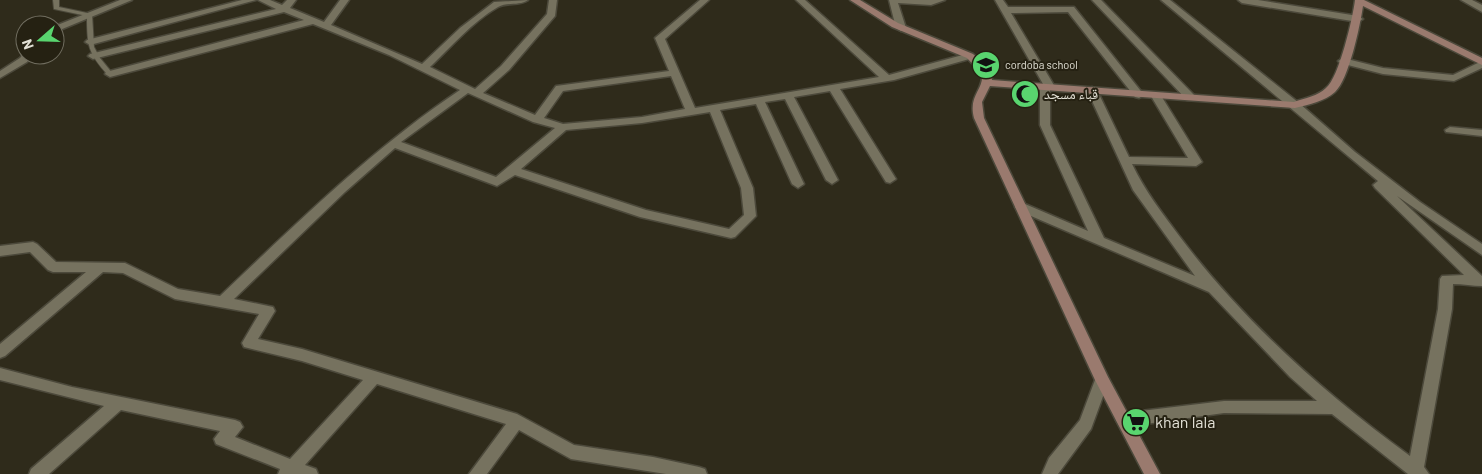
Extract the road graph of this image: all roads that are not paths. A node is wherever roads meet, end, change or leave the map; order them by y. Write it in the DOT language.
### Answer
graph roads {
  1 [pos="56,0"];
  2 [pos="128,0"];
  3 [pos="252,0"];
  4 [pos="262,0"];
  5 [pos="292,0"];
  6 [pos="345,0"];
  7 [pos="524,0"];
  8 [pos="553,0"];
  9 [pos="705,0"];
  10 [pos="800,0"];
  11 [pos="854,0"];
  12 [pos="893,0"];
  13 [pos="941,0"];
  14 [pos="999,0"];
  15 [pos="1096,0"];
  16 [pos="1165,0"];
  17 [pos="1242,0"];
  18 [pos="1359,0"];
  19 [pos="1465,0"];
  20 [pos="1482,9"];
  21 [pos="283,10"];
  22 [pos="1006,10"];
  23 [pos="90,15"];
  24 [pos="1358,19"];
  25 [pos="313,21"];
  26 [pos="65,25"];
  27 [pos="326,26"];
  28 [pos="901,28"];
  29 [pos="90,42"];
  30 [pos="94,56"];
  31 [pos="970,56"];
  32 [pos="1344,61"];
  33 [pos="1482,63"];
  34 [pos="16,65"];
  35 [pos="423,68"];
  36 [pos="675,73"];
  37 [pos="110,74"];
  38 [pos="0,75"];
  39 [pos="886,78"];
  40 [pos="987,83"];
  41 [pos="833,87"];
  42 [pos="1048,87"];
  43 [pos="1092,90"];
  44 [pos="472,91"];
  45 [pos="788,95"];
  46 [pos="1139,95"];
  47 [pos="1156,96"];
  48 [pos="1191,98"];
  49 [pos="759,100"];
  50 [pos="1294,105"];
  51 [pos="713,107"];
  52 [pos="691,111"];
  53 [pos="537,120"];
  54 [pos="563,128"];
  55 [pos="1450,130"];
  56 [pos="1482,133"];
  57 [pos="396,144"];
  58 [pos="1351,155"];
  59 [pos="1124,160"];
  60 [pos="513,170"];
  61 [pos="890,179"];
  62 [pos="832,180"];
  63 [pos="798,184"];
  64 [pos="1020,207"];
  65 [pos="1099,241"];
  66 [pos="1482,250"];
  67 [pos="0,251"];
  68 [pos="99,269"];
  69 [pos="1480,282"];
  70 [pos="1215,290"];
  71 [pos="223,302"];
  72 [pos="0,352"];
  73 [pos="0,374"];
  74 [pos="374,377"];
  75 [pos="1102,380"];
  76 [pos="118,403"];
  77 [pos="1335,408"];
  78 [pos="1124,420"];
  79 [pos="517,421"];
  80 [pos="290,470"];
  81 [pos="1418,472"];
  82 [pos="37,474"];
  83 [pos="310,474"];
  84 [pos="477,474"];
  85 [pos="699,474"];
  86 [pos="1050,474"];
  87 [pos="1152,474"];
  1 -- 23 [label="lane"];
  2 -- 23 [label="street"];
  3 -- 29 [label="street"];
  4 -- 21 [label="street"];
  5 -- 21 [label="street"];
  6 -- 27 [label="street"];
  7 -- 35 [label="street"];
  8 -- 44 [label="street"];
  9 -- 36 [label="street"];
  10 -- 39 [label="street"];
  11 -- 28 [label="street"];
  12 -- 13 [label="street"];
  12 -- 28 [label="street"];
  14 -- 22 [label="street"];
  15 -- 48 [label="street"];
  16 -- 50 [label="street"];
  17 -- 24 [label="street"];
  18 -- 24 [label="street"];
  18 -- 33 [label="street"];
  19 -- 20 [label="street"];
  21 -- 25 [label="street"];
  21 -- 30 [label="street"];
  22 -- 42 [label="street"];
  22 -- 46 [label="street"];
  23 -- 26 [label="street"];
  23 -- 29 [label="lane"];
  24 -- 32 [label="street"];
  25 -- 27 [label="street"];
  25 -- 37 [label="street"];
  27 -- 35 [label="street"];
  28 -- 31 [label="street"];
  29 -- 30 [label="lane"];
  30 -- 37 [label="lane"];
  31 -- 39 [label="street"];
  31 -- 40 [label="street"];
  32 -- 33 [label="street"];
  32 -- 50 [label="street"];
  34 -- 38 [label="street"];
  35 -- 44 [label="street"];
  36 -- 52 [label="street"];
  36 -- 53 [label="street"];
  39 -- 41 [label="street"];
  40 -- 42 [label="street"];
  40 -- 64 [label="street"];
  41 -- 45 [label="street"];
  41 -- 61 [label="street"];
  42 -- 43 [label="street"];
  42 -- 65 [label="street"];
  43 -- 46 [label="street"];
  43 -- 59 [label="street"];
  44 -- 53 [label="street"];
  44 -- 57 [label="street"];
  45 -- 49 [label="street"];
  45 -- 62 [label="street"];
  46 -- 47 [label="street"];
  47 -- 48 [label="street"];
  47 -- 59 [label="street"];
  48 -- 50 [label="street"];
  49 -- 51 [label="street"];
  49 -- 63 [label="street"];
  50 -- 58 [label="street"];
  51 -- 52 [label="street"];
  51 -- 60 [label="street"];
  52 -- 54 [label="street"];
  53 -- 54 [label="street"];
  54 -- 60 [label="street"];
  55 -- 56 [label="street"];
  57 -- 60 [label="street"];
  57 -- 71 [label="street"];
  58 -- 66 [label="street"];
  58 -- 69 [label="street"];
  59 -- 70 [label="street"];
  64 -- 65 [label="street"];
  64 -- 75 [label="street"];
  65 -- 70 [label="street"];
  67 -- 68 [label="street"];
  68 -- 71 [label="street"];
  68 -- 72 [label="street"];
  69 -- 81 [label="street"];
  70 -- 77 [label="street"];
  71 -- 74 [label="street"];
  73 -- 76 [label="street"];
  74 -- 79 [label="street"];
  74 -- 80 [label="street"];
  75 -- 78 [label="street"];
  75 -- 86 [label="street"];
  76 -- 80 [label="street"];
  76 -- 82 [label="street"];
  77 -- 78 [label="street"];
  77 -- 81 [label="street"];
  78 -- 87 [label="street"];
  79 -- 84 [label="street"];
  79 -- 85 [label="street"];
  80 -- 83 [label="street"];
}
